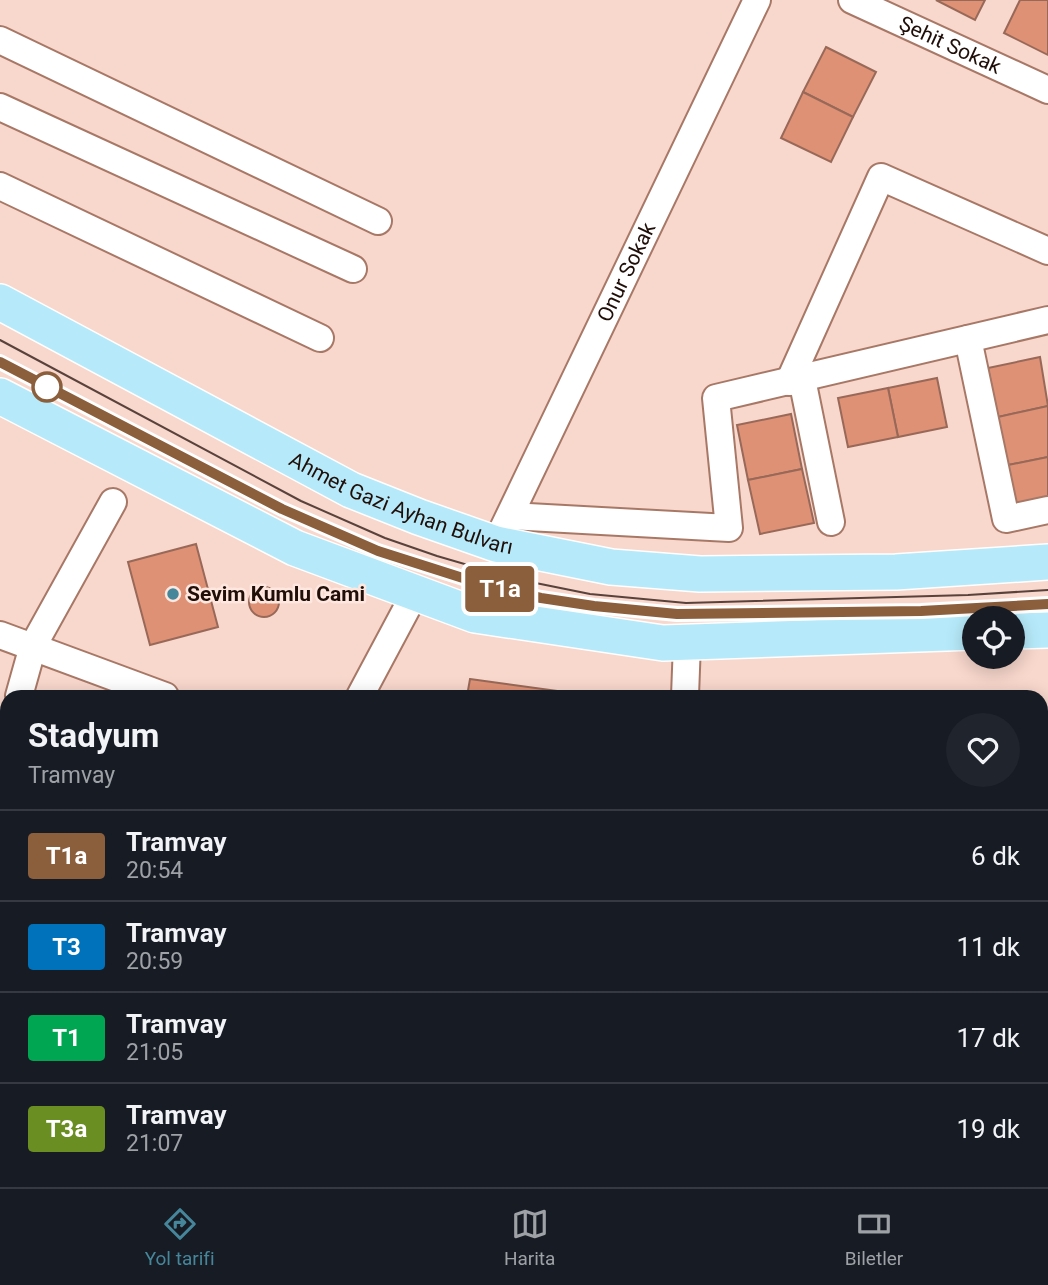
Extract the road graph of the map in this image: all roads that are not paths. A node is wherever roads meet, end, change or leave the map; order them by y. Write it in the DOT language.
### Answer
graph roads {
  1 [pos="757,0"];
  2 [pos="852,0"];
  3 [pos="0,40"];
  4 [pos="1048,90"];
  5 [pos="0,107"];
  6 [pos="0,186"];
  7 [pos="378,221"];
  8 [pos="1048,251"];
  9 [pos="353,269"];
  10 [pos="0,302"];
  11 [pos="1048,320"];
  12 [pos="320,338"];
  13 [pos="968,339"];
  14 [pos="796,380"];
  15 [pos="0,396"];
  16 [pos="113,502"];
  17 [pos="1048,510"];
  18 [pos="831,522"];
  19 [pos="503,530"];
  20 [pos="1048,562"];
  21 [pos="415,593"];
  22 [pos="1048,630"];
  23 [pos="1025,631"];
  24 [pos="962,632"];
  25 [pos="0,635"];
  26 [pos="687,643"];
  27 [pos="33,646"];
  28 [pos="21,690"];
  29 [pos="149,690"];
  30 [pos="363,690"];
  31 [pos="685,690"];
  1 -- 19 [label="street, Onur Sokak"];
  2 -- 4 [label="street, Şehit Sokak"];
  3 -- 7 [label="street"];
  5 -- 9 [label="street"];
  6 -- 12 [label="street"];
  8 -- 14 [label="street"];
  10 -- 19 [label="main road, Ahmet Gazi Ayhan Bulvarı"];
  11 -- 13 [label="street"];
  13 -- 14 [label="street"];
  13 -- 17 [label="street"];
  14 -- 18 [label="street"];
  14 -- 19 [label="street"];
  15 -- 21 [label="main road"];
  16 -- 27 [label="street"];
  19 -- 20 [label="main road, Ahmet Gazi Ayhan Bulvarı"];
  21 -- 26 [label="main road"];
  21 -- 30 [label="street"];
  22 -- 23 [label="main road"];
  24 -- 26 [label="main road"];
  25 -- 27 [label="street"];
  26 -- 31 [label="street"];
  27 -- 28 [label="street"];
  27 -- 29 [label="street"];
}
